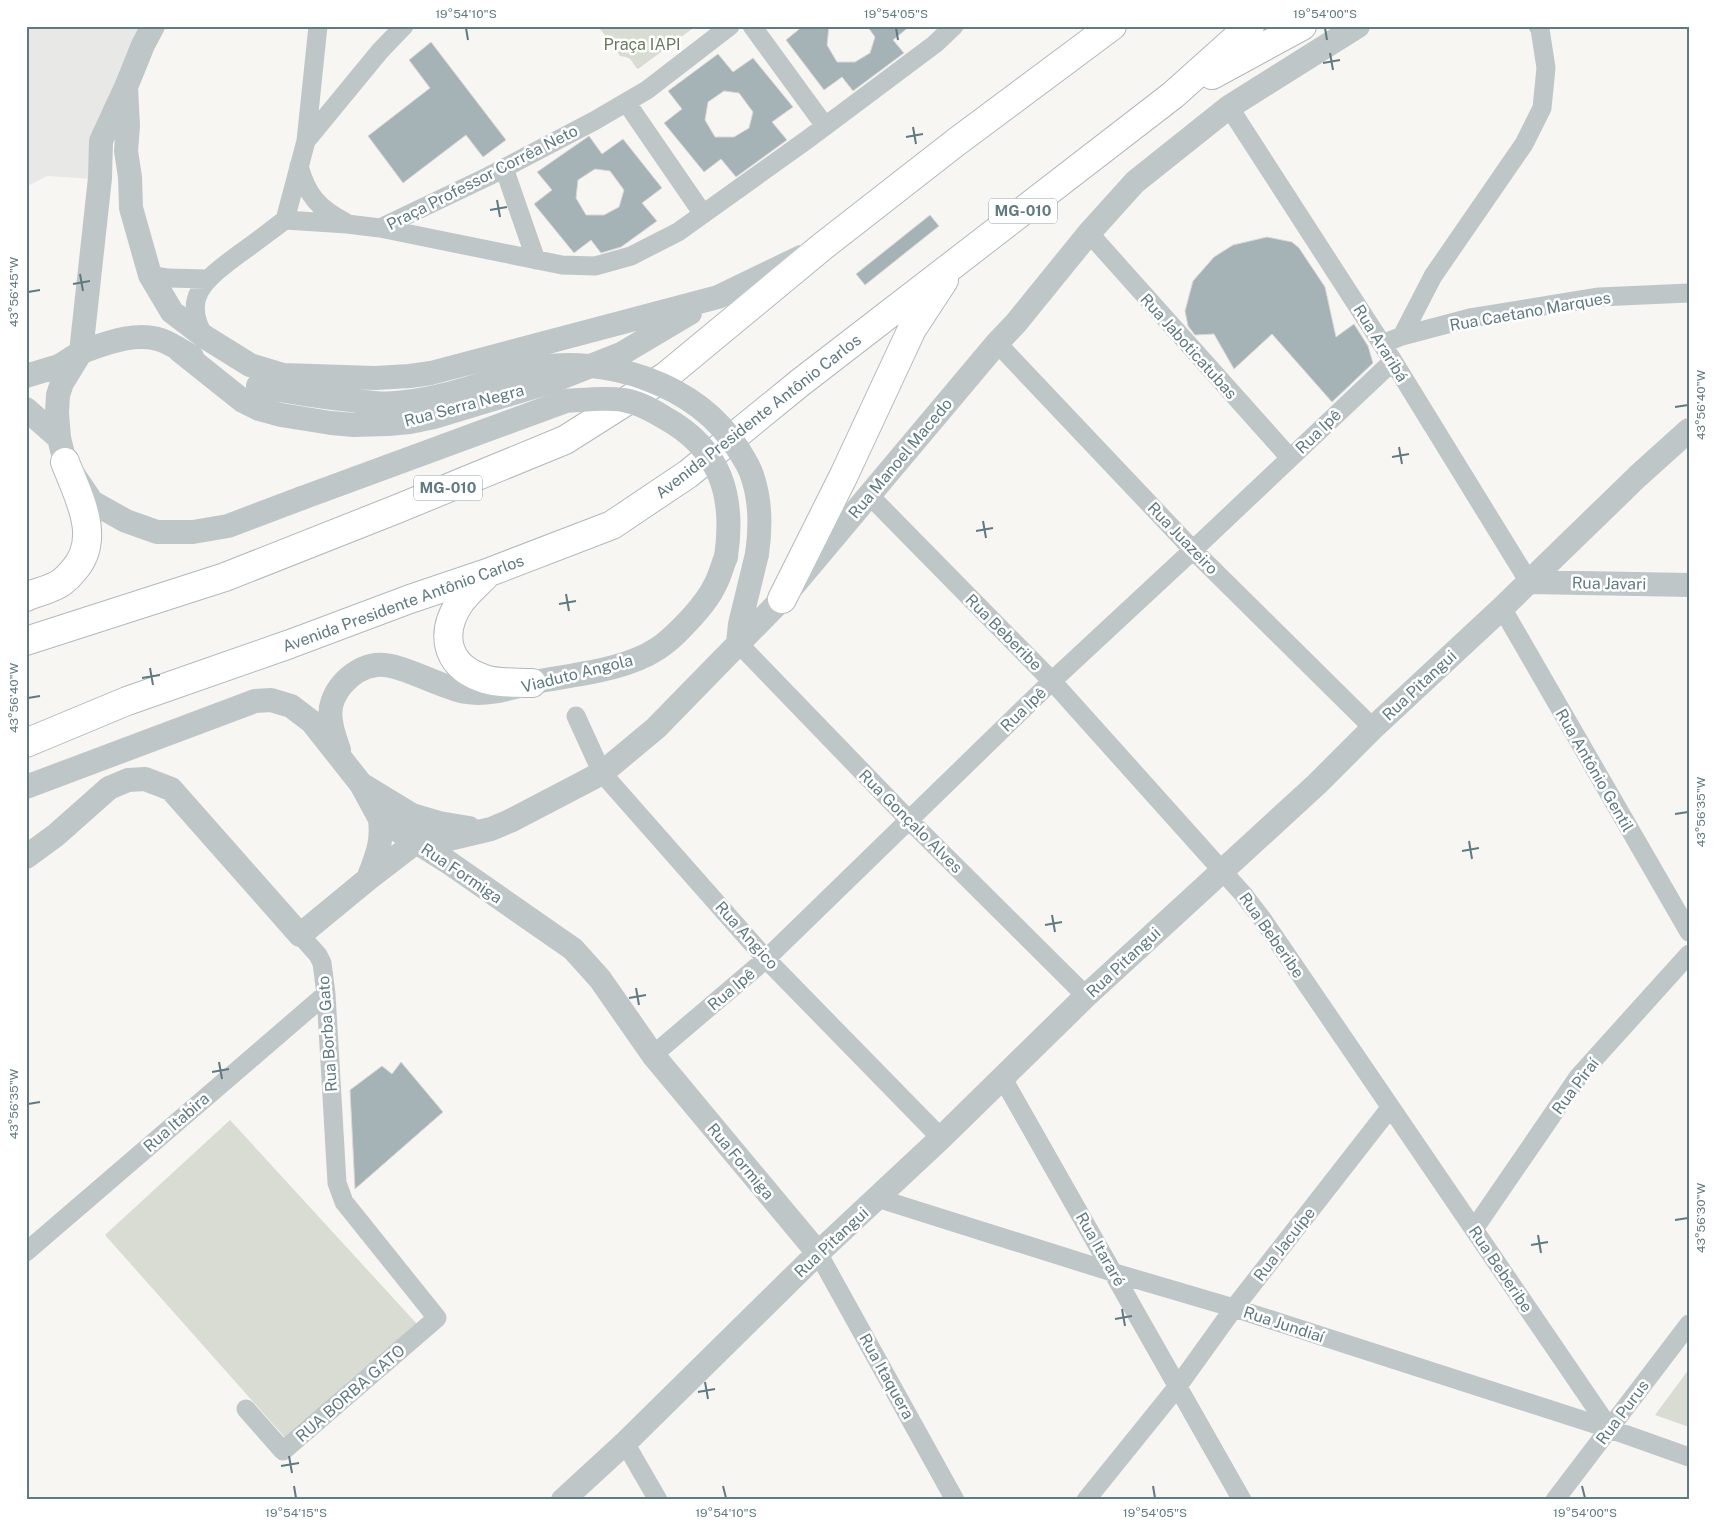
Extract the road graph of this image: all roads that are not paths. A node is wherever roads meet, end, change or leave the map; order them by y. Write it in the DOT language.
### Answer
graph roads {
  1 [pos="153,26"];
  2 [pos="318,26"];
  3 [pos="730,26"];
  4 [pos="752,26"];
  5 [pos="1112,26"];
  6 [pos="1250,26"];
  7 [pos="1302,26"];
  8 [pos="1358,26"];
  9 [pos="1538,26"];
  10 [pos="395,29"];
  11 [pos="944,29"];
  12 [pos="126,87"];
  13 [pos="1173,96"];
  14 [pos="626,102"];
  15 [pos="1229,107"];
  16 [pos="825,126"];
  17 [pos="306,141"];
  18 [pos="299,166"];
  19 [pos="504,168"];
  20 [pos="100,178"];
  21 [pos="130,178"];
  22 [pos="703,214"];
  23 [pos="285,220"];
  24 [pos="347,224"];
  25 [pos="380,228"];
  26 [pos="1088,234"];
  27 [pos="823,246"];
  28 [pos="536,260"];
  29 [pos="958,260"];
  30 [pos="150,275"];
  31 [pos="207,278"];
  32 [pos="1689,293"];
  33 [pos="718,296"];
  34 [pos="1402,336"];
  35 [pos="205,337"];
  36 [pos="997,343"];
  37 [pos="1382,344"];
  38 [pos="180,350"];
  39 [pos="80,352"];
  40 [pos="1393,361"];
  41 [pos="26,376"];
  42 [pos="249,384"];
  43 [pos="26,409"];
  44 [pos="1689,430"];
  45 [pos="62,450"];
  46 [pos="1290,458"];
  47 [pos="869,494"];
  48 [pos="1194,550"];
  49 [pos="487,573"];
  50 [pos="1529,582"];
  51 [pos="1689,585"];
  52 [pos="26,597"];
  53 [pos="782,599"];
  54 [pos="1502,608"];
  55 [pos="26,641"];
  56 [pos="738,643"];
  57 [pos="1052,681"];
  58 [pos="532,683"];
  59 [pos="576,716"];
  60 [pos="1373,728"];
  61 [pos="26,743"];
  62 [pos="343,761"];
  63 [pos="602,773"];
  64 [pos="361,784"];
  65 [pos="26,787"];
  66 [pos="380,819"];
  67 [pos="909,820"];
  68 [pos="491,829"];
  69 [pos="416,842"];
  70 [pos="26,857"];
  71 [pos="1224,871"];
  72 [pos="368,880"];
  73 [pos="1689,932"];
  74 [pos="300,935"];
  75 [pos="1689,954"];
  76 [pos="766,959"];
  77 [pos="326,994"];
  78 [pos="1086,996"];
  79 [pos="653,1055"];
  80 [pos="1002,1077"];
  81 [pos="1390,1108"];
  82 [pos="941,1138"];
  83 [pos="877,1198"];
  84 [pos="1474,1228"];
  85 [pos="26,1252"];
  86 [pos="818,1253"];
  87 [pos="1115,1273"];
  88 [pos="1234,1308"];
  89 [pos="437,1318"];
  90 [pos="1689,1324"];
  91 [pos="1178,1386"];
  92 [pos="246,1408"];
  93 [pos="1610,1429"];
  94 [pos="625,1443"];
  95 [pos="1689,1457"];
  96 [pos="563,1500"];
  97 [pos="658,1500"];
  98 [pos="955,1500"];
  99 [pos="1086,1500"];
  100 [pos="1242,1500"];
  101 [pos="1555,1500"];
  1 -- 12 [label="street"];
  2 -- 17 [label="street"];
  3 -- 14 [label="street, Praça Professor Corrêa Neto"];
  4 -- 16 [label="street"];
  5 -- 27 [label="highway, MG-010"];
  6 -- 13 [label="highway, Avenida Presidente Antônio Carlos / MG-010"];
  7 -- 13 [label="highway"];
  8 -- 15 [label="street, Rua Manoel Macedo"];
  9 -- 34 [label="street"];
  10 -- 17 [label="street"];
  11 -- 16 [label="street"];
  12 -- 20 [label="street"];
  12 -- 21 [label="street"];
  13 -- 29 [label="highway, Avenida Presidente Antônio Carlos / MG-010"];
  14 -- 19 [label="street, Praça Professor Corrêa Neto"];
  14 -- 22 [label="street"];
  15 -- 26 [label="street, Rua Manoel Macedo"];
  15 -- 37 [label="street, Rua Araribá"];
  16 -- 22 [label="street"];
  17 -- 18 [label="street"];
  18 -- 23 [label="street"];
  18 -- 24 [label="street"];
  19 -- 25 [label="street, Praça Professor Corrêa Neto"];
  19 -- 28 [label="street"];
  20 -- 21 [label="street"];
  20 -- 39 [label="street"];
  21 -- 30 [label="street"];
  22 -- 28 [label="street"];
  23 -- 24 [label="street, Praça Professor Corrêa Neto"];
  23 -- 31 [label="street"];
  24 -- 25 [label="street, Praça Professor Corrêa Neto"];
  25 -- 28 [label="street"];
  26 -- 36 [label="street, Rua Manoel Macedo"];
  26 -- 46 [label="street, Rua Jaboticatubas"];
  27 -- 33 [label="street, Rua Serra Negra"];
  27 -- 55 [label="highway, MG-010"];
  29 -- 49 [label="highway, Avenida Presidente Antônio Carlos / MG-010"];
  29 -- 53 [label="highway"];
  30 -- 31 [label="street"];
  30 -- 35 [label="street"];
  31 -- 35 [label="street"];
  32 -- 34 [label="street, Rua Caetano Marques"];
  33 -- 35 [label="street, Rua Serra Negra"];
  33 -- 38 [label="street, Rua Serra Negra"];
  34 -- 37 [label="street"];
  35 -- 42 [label="street"];
  36 -- 47 [label="street, Rua Manoel Macedo"];
  36 -- 48 [label="street, Rua Juazeiro"];
  37 -- 40 [label="street, Rua Araribá"];
  38 -- 39 [label="street"];
  38 -- 42 [label="street"];
  39 -- 41 [label="street"];
  39 -- 45 [label="street"];
  40 -- 46 [label="street, Rua Ipê"];
  40 -- 50 [label="street, Rua Araribá"];
  42 -- 56 [label="street, bridge"];
  43 -- 45 [label="street"];
  44 -- 50 [label="street, Rua Pitangui"];
  45 -- 52 [label="highway"];
  45 -- 58 [label="street, Viaduto Angola, bridge"];
  46 -- 48 [label="street, Rua Ipê"];
  47 -- 53 [label="street, Rua Manoel Macedo"];
  47 -- 57 [label="street, Rua Beberibe"];
  48 -- 57 [label="street, Rua Ipê"];
  48 -- 60 [label="street, Rua Juazeiro"];
  49 -- 58 [label="highway"];
  49 -- 61 [label="highway, Avenida Presidente Antônio Carlos / MG-010"];
  50 -- 51 [label="street, Rua Javari"];
  50 -- 54 [label="street, Rua Pitangui"];
  53 -- 56 [label="street, Rua Manoel Macedo"];
  54 -- 60 [label="street, Rua Pitangui"];
  54 -- 73 [label="street, Rua Antônio Gentil"];
  56 -- 63 [label="street, Rua Manoel Macedo"];
  56 -- 67 [label="street, Rua Gonçalo Alves"];
  57 -- 67 [label="street, Rua Ipê"];
  57 -- 71 [label="street, Rua Beberibe"];
  58 -- 62 [label="street, Viaduto Angola"];
  59 -- 63 [label="street, Rua Angico"];
  60 -- 71 [label="street, Rua Pitangui"];
  62 -- 64 [label="street, Rua Formiga"];
  62 -- 65 [label="street, Rua Formiga"];
  63 -- 68 [label="street, Rua Manoel Macedo"];
  63 -- 76 [label="street, Rua Angico"];
  64 -- 66 [label="street, Rua Formiga"];
  64 -- 68 [label="street"];
  66 -- 69 [label="street, Rua Formiga"];
  66 -- 72 [label="street"];
  67 -- 76 [label="street, Rua Ipê"];
  67 -- 78 [label="street, Rua Gonçalo Alves"];
  68 -- 69 [label="street, Rua Manoel Macedo"];
  69 -- 72 [label="street"];
  69 -- 79 [label="street, Rua Formiga"];
  70 -- 74 [label="street, Rua Borba Gato"];
  71 -- 78 [label="street, Rua Pitangui"];
  71 -- 81 [label="street, Rua Beberibe"];
  72 -- 74 [label="street"];
  74 -- 77 [label="street, Rua Borba Gato"];
  75 -- 84 [label="street, Rua Piraí"];
  76 -- 79 [label="street, Rua Ipê"];
  76 -- 82 [label="street, Rua Angico"];
  77 -- 85 [label="street, Rua Itabira"];
  77 -- 89 [label="street, Rua Borba Gato"];
  78 -- 80 [label="street, Rua Pitangui"];
  79 -- 86 [label="street, Rua Formiga"];
  80 -- 82 [label="street, Rua Pitangui"];
  80 -- 87 [label="street, Rua Itararé"];
  81 -- 84 [label="street, Rua Beberibe"];
  81 -- 88 [label="street, Rua Jacuípe"];
  82 -- 83 [label="street, Rua Pitangui"];
  83 -- 86 [label="street, Rua Pitangui"];
  83 -- 87 [label="street, Rua Jundiaí"];
  84 -- 93 [label="street, Rua Beberibe"];
  86 -- 94 [label="street, Rua Pitangui"];
  86 -- 98 [label="street, Rua Itaquera"];
  87 -- 88 [label="street, Rua Jundiaí"];
  87 -- 91 [label="street, Rua Itararé"];
  88 -- 91 [label="street, Rua Jacuípe"];
  88 -- 93 [label="street, Rua Jundiaí"];
  89 -- 92 [label="street, RUA BORBA GATO"];
  90 -- 93 [label="street, Rua Purus"];
  91 -- 99 [label="street, Rua Jacuípe"];
  91 -- 100 [label="street, Rua Itararé"];
  93 -- 95 [label="street, Rua Jundiaí"];
  93 -- 101 [label="street, Rua Purus"];
  94 -- 96 [label="street, Rua Pitangui"];
  94 -- 97 [label="street"];
}
